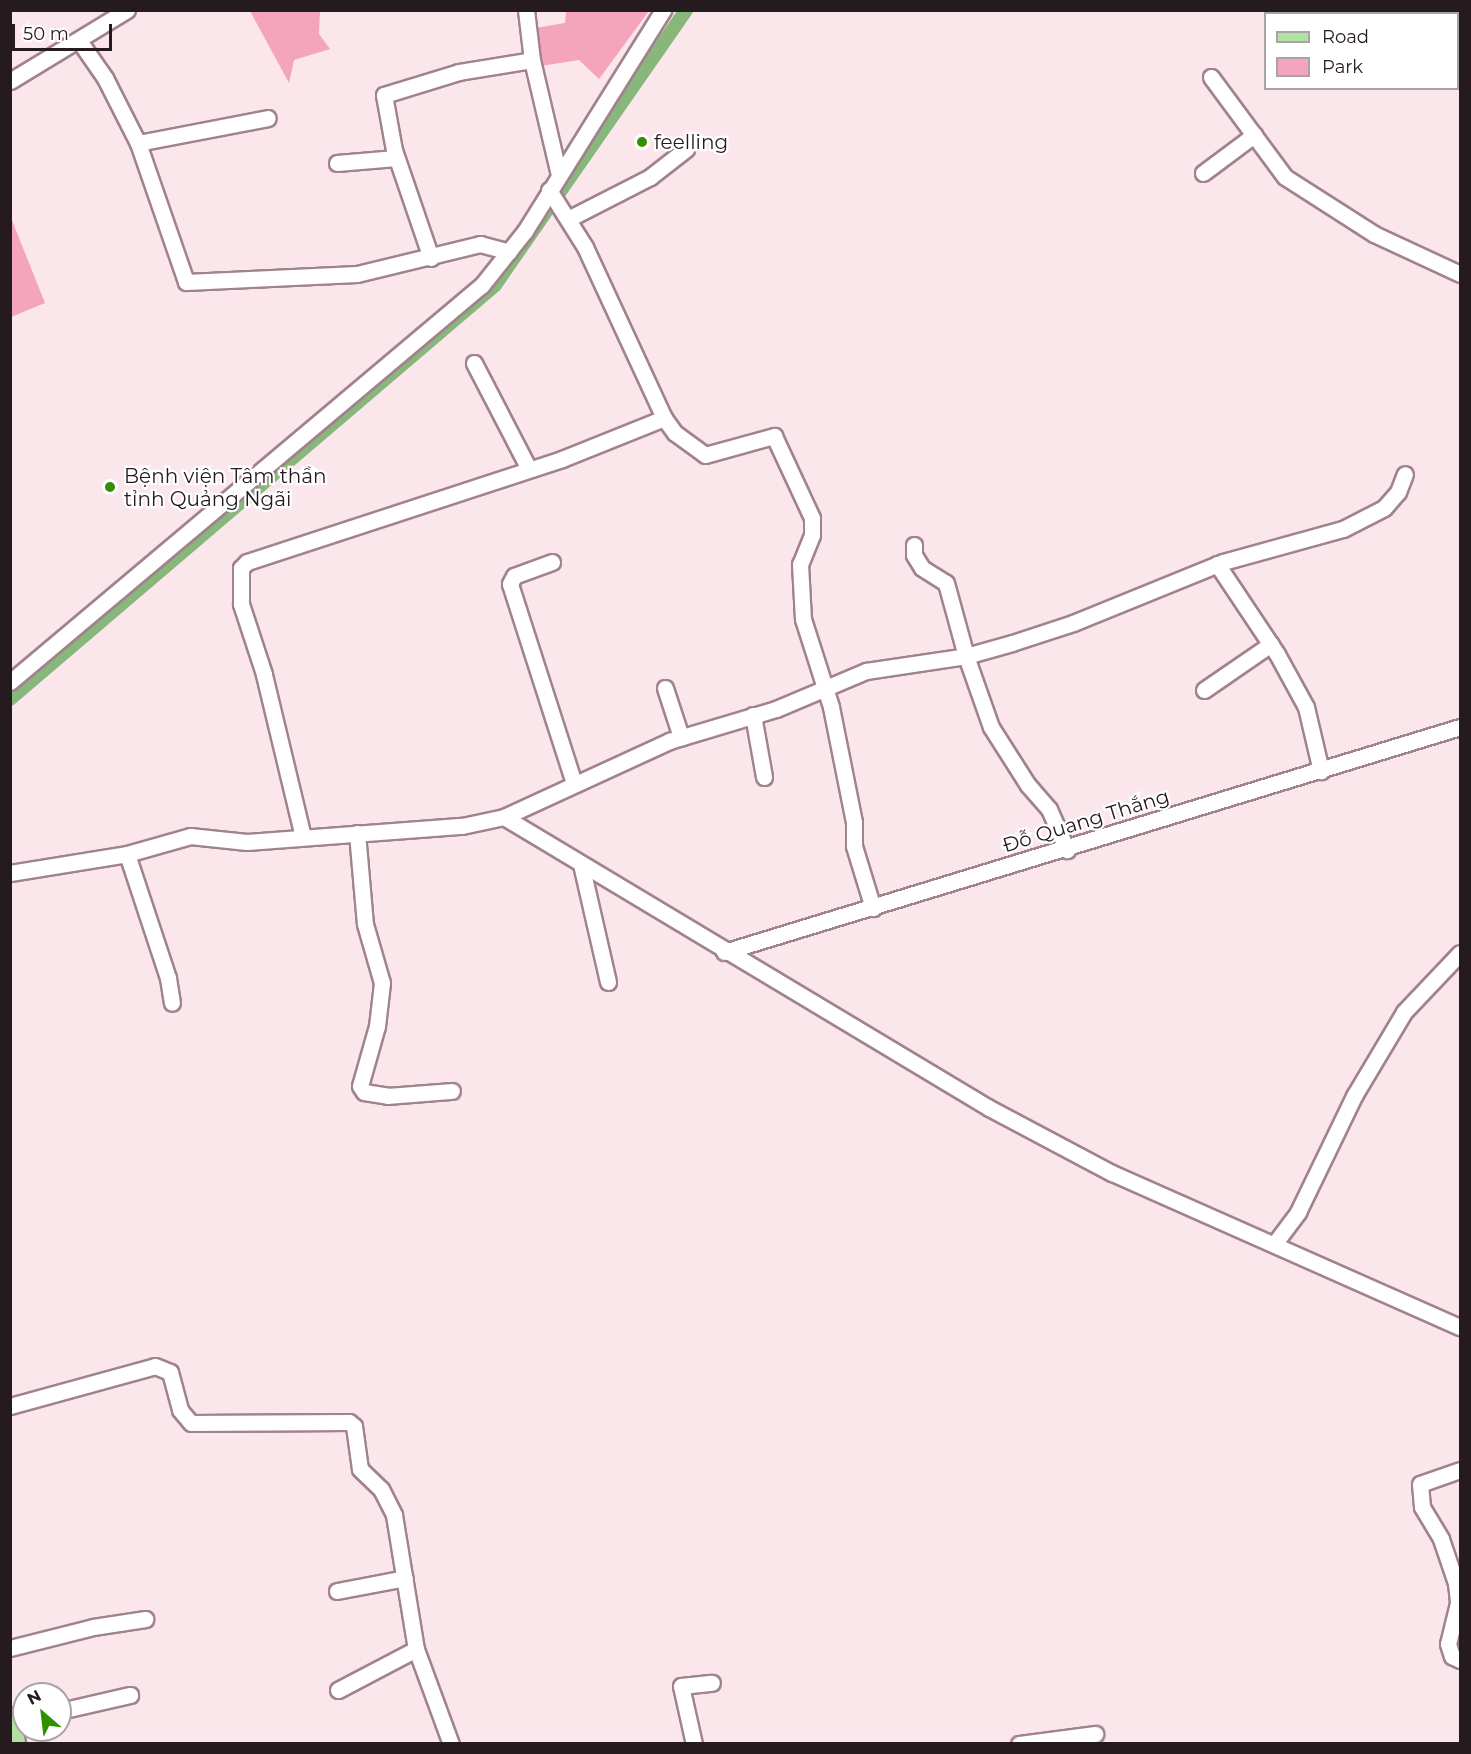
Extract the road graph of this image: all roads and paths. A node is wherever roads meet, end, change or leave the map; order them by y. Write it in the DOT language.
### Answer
graph roads {
  1 [pos="526,10"];
  2 [pos="663,10"];
  3 [pos="127,11"];
  4 [pos="80,42"];
  5 [pos="532,60"];
  6 [pos="1211,77"];
  7 [pos="10,81"];
  8 [pos="268,118"];
  9 [pos="1254,135"];
  10 [pos="138,143"];
  11 [pos="686,149"];
  12 [pos="396,158"];
  13 [pos="337,163"];
  14 [pos="1203,173"];
  15 [pos="559,175"];
  16 [pos="551,193"];
  17 [pos="565,216"];
  18 [pos="509,252"];
  19 [pos="430,258"];
  20 [pos="1461,274"];
  21 [pos="474,363"];
  22 [pos="663,418"];
  23 [pos="528,467"];
  24 [pos="1405,474"];
  25 [pos="914,545"];
  26 [pos="552,562"];
  27 [pos="1217,564"];
  28 [pos="1271,644"];
  29 [pos="966,656"];
  30 [pos="10,682"];
  31 [pos="666,688"];
  32 [pos="824,689"];
  33 [pos="1204,690"];
  34 [pos="753,715"];
  35 [pos="1461,727"];
  36 [pos="681,737"];
  37 [pos="1321,771"];
  38 [pos="764,777"];
  39 [pos="574,783"];
  40 [pos="504,817"];
  41 [pos="357,833"];
  42 [pos="303,837"];
  43 [pos="1067,850"];
  44 [pos="127,854"];
  45 [pos="581,864"];
  46 [pos="10,873"];
  47 [pos="873,908"];
  48 [pos="724,952"];
  49 [pos="1461,953"];
  50 [pos="608,982"];
  51 [pos="172,1003"];
  52 [pos="452,1091"];
  53 [pos="1275,1243"];
  54 [pos="1461,1327"];
  55 [pos="10,1406"];
  56 [pos="1461,1470"];
  57 [pos="405,1578"];
  58 [pos="337,1591"];
  59 [pos="145,1620"];
  60 [pos="10,1648"];
  61 [pos="416,1650"];
  62 [pos="1461,1660"];
  63 [pos="712,1683"];
  64 [pos="338,1690"];
  65 [pos="130,1695"];
  66 [pos="72,1709"];
  67 [pos="1095,1734"];
  68 [pos="451,1743"];
  69 [pos="694,1743"];
  70 [pos="1019,1743"];
  1 -- 5 [label="street"];
  2 -- 15 [label="street"];
  3 -- 4 [label="street"];
  4 -- 7 [label="street"];
  4 -- 10 [label="street"];
  5 -- 12 [label="street"];
  5 -- 15 [label="street"];
  6 -- 9 [label="street"];
  8 -- 10 [label="street"];
  9 -- 14 [label="street"];
  9 -- 20 [label="street"];
  10 -- 19 [label="street"];
  11 -- 17 [label="street"];
  12 -- 13 [label="street"];
  12 -- 19 [label="street"];
  15 -- 16 [label="street"];
  16 -- 17 [label="street"];
  16 -- 18 [label="street"];
  17 -- 22 [label="street"];
  18 -- 19 [label="street"];
  18 -- 30 [label="street"];
  21 -- 23 [label="street"];
  22 -- 23 [label="street"];
  22 -- 32 [label="street"];
  23 -- 42 [label="street"];
  24 -- 27 [label="street"];
  25 -- 29 [label="street"];
  26 -- 39 [label="street"];
  27 -- 28 [label="street"];
  27 -- 29 [label="street"];
  28 -- 33 [label="street"];
  28 -- 37 [label="street"];
  29 -- 32 [label="street"];
  29 -- 43 [label="street"];
  31 -- 36 [label="street"];
  32 -- 34 [label="street"];
  32 -- 47 [label="street"];
  34 -- 36 [label="street"];
  34 -- 38 [label="street"];
  35 -- 37 [label="street, Đỗ Quang Thắng"];
  36 -- 39 [label="street"];
  37 -- 43 [label="street, Đỗ Quang Thắng"];
  39 -- 40 [label="street"];
  40 -- 41 [label="street"];
  40 -- 45 [label="street"];
  41 -- 42 [label="street"];
  41 -- 52 [label="street"];
  42 -- 44 [label="street"];
  43 -- 47 [label="street, Đỗ Quang Thắng"];
  44 -- 46 [label="street"];
  44 -- 51 [label="street"];
  45 -- 48 [label="street"];
  45 -- 50 [label="street"];
  47 -- 48 [label="street, Đỗ Quang Thắng"];
  48 -- 53 [label="street"];
  49 -- 53 [label="street"];
  53 -- 54 [label="street"];
  55 -- 57 [label="street"];
  56 -- 62 [label="street"];
  57 -- 58 [label="street"];
  57 -- 61 [label="street"];
  59 -- 60 [label="street"];
  61 -- 64 [label="street"];
  61 -- 68 [label="street"];
  63 -- 69 [label="street"];
  65 -- 66 [label="street"];
  67 -- 70 [label="street"];
}
